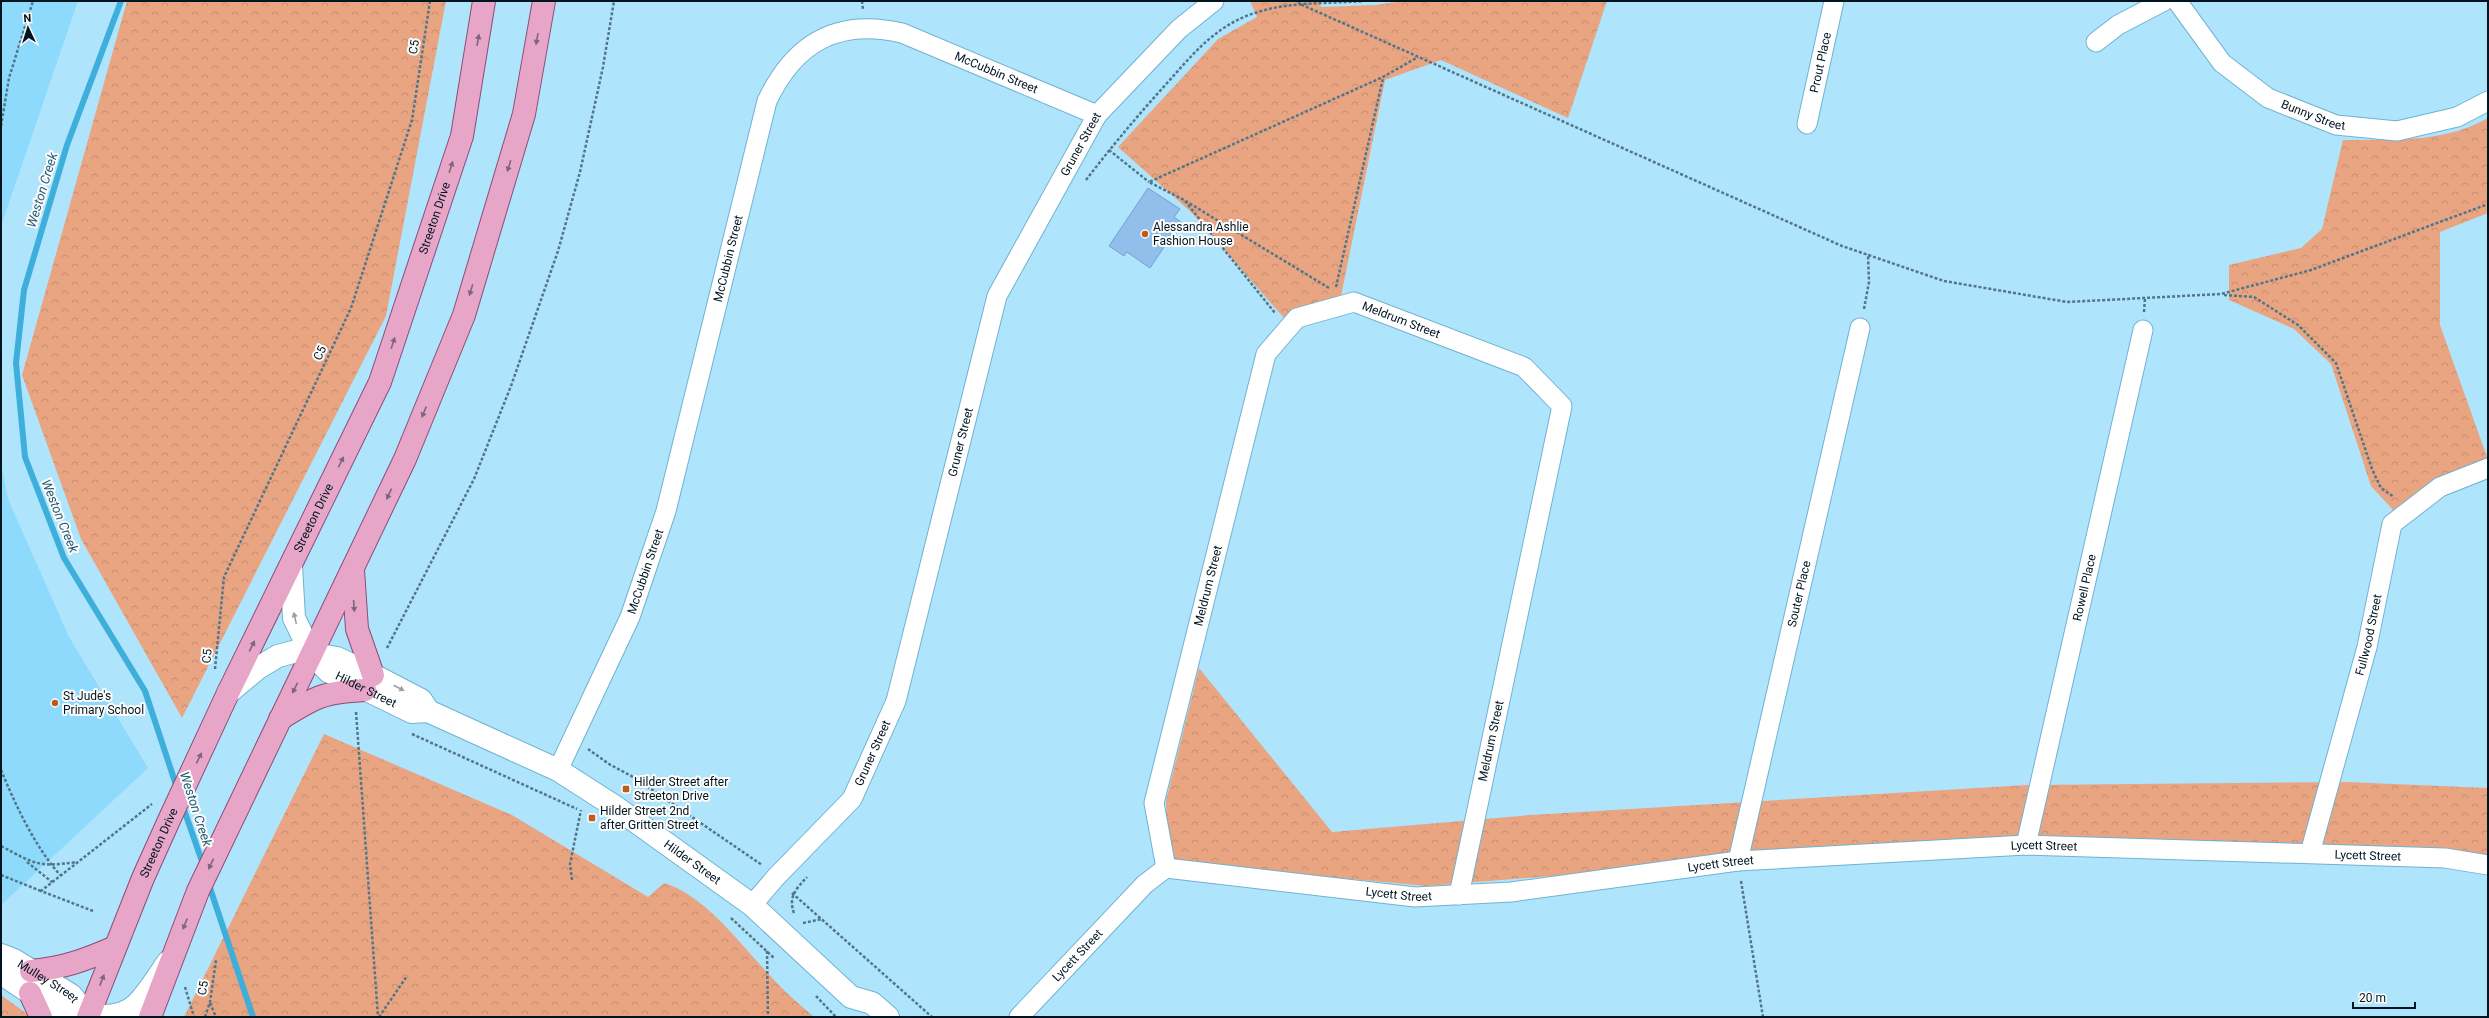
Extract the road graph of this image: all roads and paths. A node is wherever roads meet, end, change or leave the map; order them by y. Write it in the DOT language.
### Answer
graph roads {
  1 [pos="33,1"];
  2 [pos="430,1"];
  3 [pos="484,1"];
  4 [pos="544,1"];
  5 [pos="614,1"];
  6 [pos="1214,1"];
  7 [pos="1298,1"];
  8 [pos="1364,1"];
  9 [pos="1834,1"];
  10 [pos="2164,1"];
  11 [pos="2177,1"];
  12 [pos="1300,4"];
  13 [pos="2096,42"];
  14 [pos="1418,57"];
  15 [pos="1383,77"];
  16 [pos="2488,101"];
  17 [pos="1097,115"];
  18 [pos="1807,124"];
  19 [pos="1,126"];
  20 [pos="1109,150"];
  21 [pos="1085,181"];
  22 [pos="1149,182"];
  23 [pos="1184,200"];
  24 [pos="2488,204"];
  25 [pos="1868,254"];
  26 [pos="2221,294"];
  27 [pos="1860,328"];
  28 [pos="1288,329"];
  29 [pos="2143,330"];
  30 [pos="2488,468"];
  31 [pos="2411,509"];
  32 [pos="291,566"];
  33 [pos="353,567"];
  34 [pos="312,653"];
  35 [pos="214,671"];
  36 [pos="365,691"];
  37 [pos="228,693"];
  38 [pos="363,712"];
  39 [pos="279,720"];
  40 [pos="407,732"];
  41 [pos="573,738"];
  42 [pos="1,770"];
  43 [pos="558,770"];
  44 [pos="635,778"];
  45 [pos="595,795"];
  46 [pos="155,801"];
  47 [pos="580,811"];
  48 [pos="587,815"];
  49 [pos="2026,845"];
  50 [pos="1,846"];
  51 [pos="2310,853"];
  52 [pos="24,860"];
  53 [pos="77,861"];
  54 [pos="1738,861"];
  55 [pos="52,865"];
  56 [pos="2488,865"];
  57 [pos="1166,868"];
  58 [pos="1,875"];
  59 [pos="60,875"];
  60 [pos="808,876"];
  61 [pos="572,880"];
  62 [pos="52,882"];
  63 [pos="41,892"];
  64 [pos="1459,895"];
  65 [pos="752,905"];
  66 [pos="93,911"];
  67 [pos="727,915"];
  68 [pos="794,915"];
  69 [pos="822,920"];
  70 [pos="800,924"];
  71 [pos="115,947"];
  72 [pos="767,951"];
  73 [pos="1,955"];
  74 [pos="172,956"];
  75 [pos="216,960"];
  76 [pos="777,960"];
  77 [pos="31,971"];
  78 [pos="1,973"];
  79 [pos="407,976"];
  80 [pos="30,994"];
  81 [pos="814,994"];
  82 [pos="210,1002"];
  83 [pos="854,1007"];
  84 [pos="41,1017"];
  85 [pos="88,1017"];
  86 [pos="150,1017"];
  87 [pos="205,1017"];
  88 [pos="216,1017"];
  89 [pos="379,1017"];
  90 [pos="768,1017"];
  91 [pos="836,1017"];
  92 [pos="888,1017"];
  93 [pos="1020,1017"];
  94 [pos="1763,1017"];
  1 -- 19 [label="path"];
  2 -- 35 [label="path, C5"];
  32 -- 3 [label="main road, Streeton Drive, one-way"];
  4 -- 33 [label="main road, one-way"];
  5 -- 36 [label="path"];
  6 -- 17 [label="street, Gruner Street"];
  7 -- 12 [label="path"];
  8 -- 12 [label="path"];
  9 -- 18 [label="street, Prout Place"];
  10 -- 13 [label="street"];
  11 -- 16 [label="street, Bunny Street"];
  12 -- 14 [label="path"];
  12 -- 20 [label="path"];
  14 -- 15 [label="path"];
  14 -- 25 [label="path"];
  15 -- 22 [label="path"];
  15 -- 23 [label="path"];
  17 -- 41 [label="street, McCubbin Street"];
  17 -- 65 [label="street, Gruner Street"];
  20 -- 21 [label="path"];
  20 -- 22 [label="path"];
  22 -- 23 [label="path"];
  23 -- 28 [label="path"];
  24 -- 26 [label="path"];
  25 -- 26 [label="path"];
  25 -- 27 [label="path"];
  26 -- 31 [label="path"];
  27 -- 54 [label="street, Souter Place"];
  28 -- 57 [label="street, Meldrum Street"];
  28 -- 64 [label="street, Meldrum Street"];
  29 -- 49 [label="street, Rowell Place"];
  30 -- 31 [label="street, Fullwood Street"];
  31 -- 51 [label="street, Fullwood Street"];
  34 -- 32 [label="street, one-way"];
  37 -- 32 [label="main road, Streeton Drive, one-way"];
  33 -- 34 [label="main road"];
  33 -- 36 [label="main road, one-way"];
  34 -- 36 [label="street, Hilder Street"];
  34 -- 37 [label="street, Hilder Street"];
  34 -- 39 [label="main road, one-way"];
  36 -- 38 [label="path"];
  36 -- 39 [label="main road"];
  36 -- 43 [label="street, Hilder Street"];
  36 -- 89 [label="path"];
  71 -- 37 [label="main road, Streeton Drive, one-way"];
  39 -- 74 [label="main road, one-way"];
  40 -- 47 [label="path"];
  41 -- 43 [label="street, McCubbin Street"];
  41 -- 44 [label="path"];
  42 -- 55 [label="path"];
  43 -- 45 [label="street, Hilder Street"];
  45 -- 47 [label="path"];
  45 -- 65 [label="street, Hilder Street"];
  46 -- 53 [label="path"];
  47 -- 48 [label="path"];
  47 -- 61 [label="path"];
  49 -- 51 [label="street, Lycett Street"];
  49 -- 54 [label="street, Lycett Street"];
  50 -- 52 [label="path"];
  51 -- 56 [label="street, Lycett Street"];
  52 -- 55 [label="path"];
  52 -- 62 [label="path"];
  53 -- 55 [label="path"];
  53 -- 59 [label="path"];
  54 -- 64 [label="street, Lycett Street"];
  54 -- 94 [label="path"];
  55 -- 59 [label="path"];
  57 -- 64 [label="street, Lycett Street"];
  57 -- 93 [label="street, Lycett Street"];
  58 -- 63 [label="path"];
  59 -- 62 [label="path"];
  60 -- 68 [label="path"];
  62 -- 63 [label="path"];
  63 -- 66 [label="path"];
  65 -- 83 [label="street, Hilder Street"];
  67 -- 72 [label="path"];
  69 -- 70 [label="path"];
  71 -- 77 [label="main road"];
  85 -- 71 [label="main road, Streeton Drive, one-way"];
  72 -- 76 [label="path"];
  72 -- 90 [label="path"];
  73 -- 77 [label="street, Mulley Street"];
  74 -- 85 [label="street, Mulley Street"];
  74 -- 86 [label="main road"];
  75 -- 82 [label="path, C5"];
  77 -- 85 [label="street, Mulley Street"];
  78 -- 80 [label="street, Mulley Street"];
  79 -- 89 [label="path"];
  80 -- 84 [label="main road"];
  80 -- 85 [label="street, Mulley Street"];
  81 -- 91 [label="path"];
  82 -- 87 [label="path, C5"];
  82 -- 88 [label="path"];
  83 -- 92 [label="street, Hilder Street"];
}
